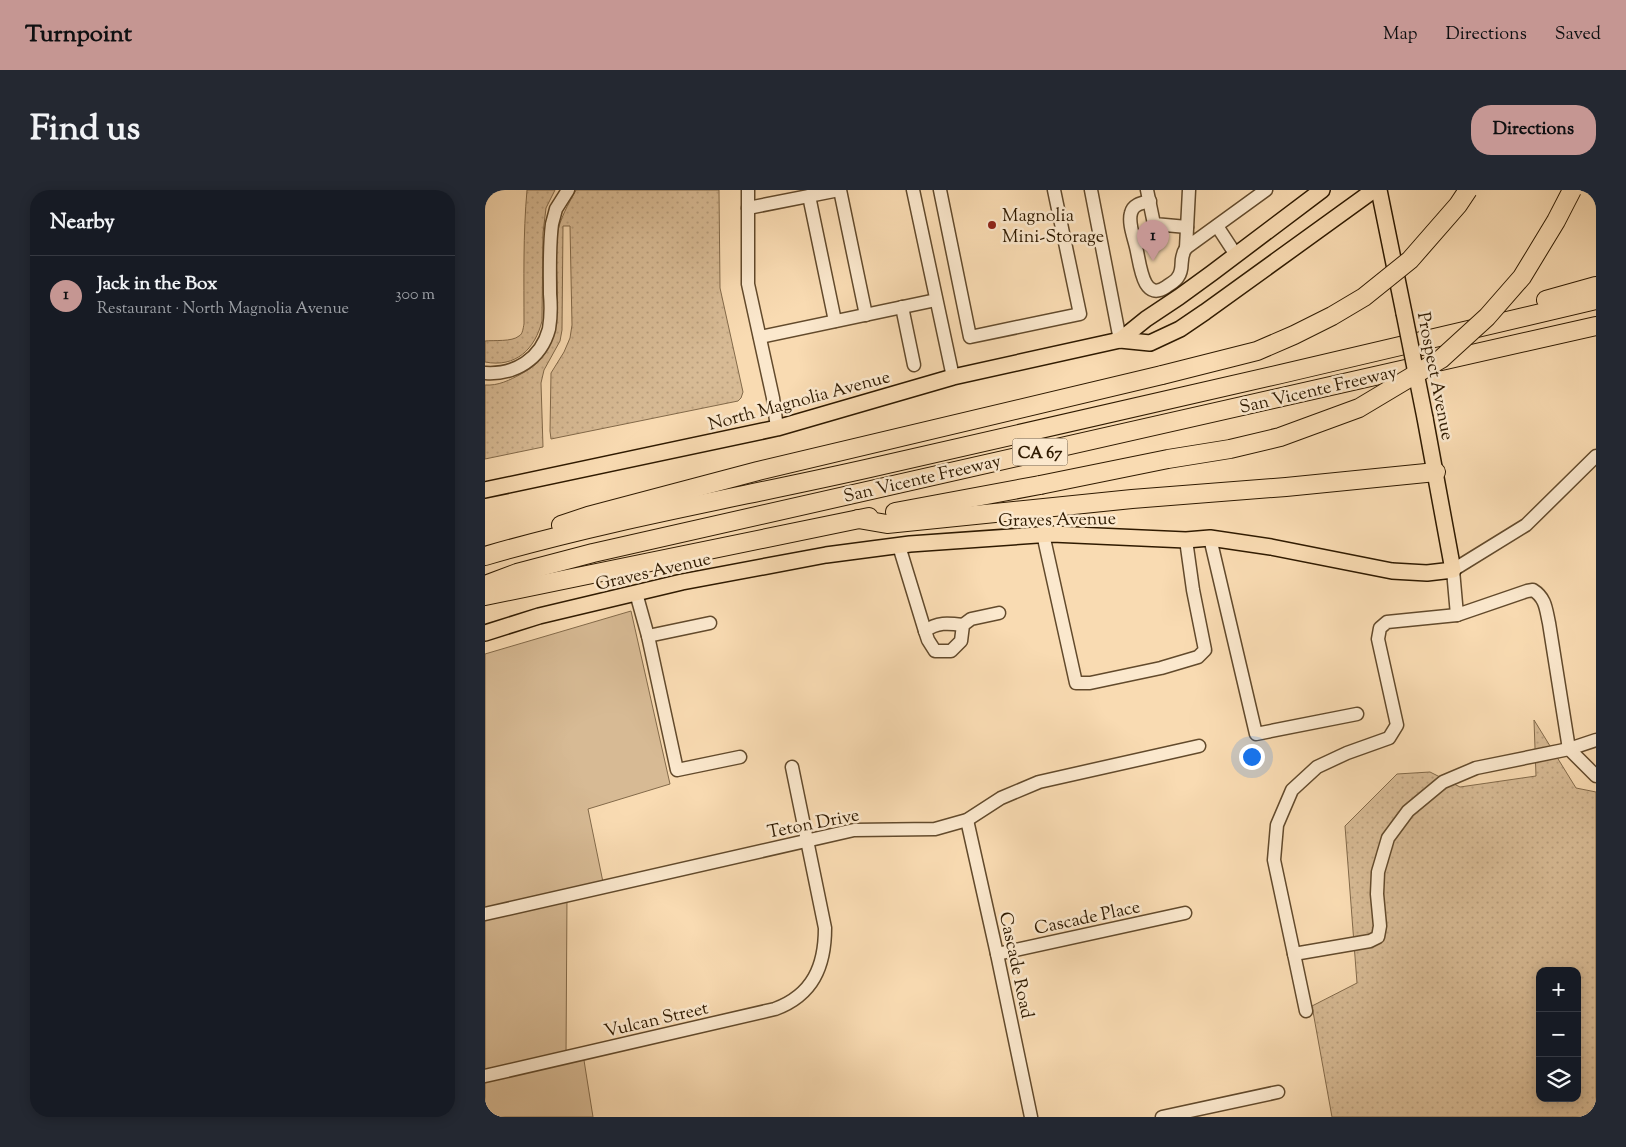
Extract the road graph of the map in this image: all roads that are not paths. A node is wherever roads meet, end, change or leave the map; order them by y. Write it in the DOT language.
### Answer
graph roads {
  1 [pos="568,190"];
  2 [pos="748,190"];
  3 [pos="840,190"];
  4 [pos="913,190"];
  5 [pos="939,190"];
  6 [pos="1054,190"];
  7 [pos="1091,190"];
  8 [pos="1189,190"];
  9 [pos="1266,190"];
  10 [pos="1322,190"];
  11 [pos="1374,190"];
  12 [pos="1379,190"];
  13 [pos="1468,190"];
  14 [pos="1572,190"];
  15 [pos="809,196"];
  16 [pos="1148,196"];
  17 [pos="748,208"];
  18 [pos="1187,226"];
  19 [pos="1217,226"];
  20 [pos="1186,248"];
  21 [pos="1237,255"];
  22 [pos="1596,286"];
  23 [pos="936,300"];
  24 [pos="1596,300"];
  25 [pos="902,308"];
  26 [pos="866,315"];
  27 [pos="835,322"];
  28 [pos="1596,326"];
  29 [pos="760,337"];
  30 [pos="1120,340"];
  31 [pos="1372,353"];
  32 [pos="914,365"];
  33 [pos="485,373"];
  34 [pos="953,377"];
  35 [pos="777,428"];
  36 [pos="1596,456"];
  37 [pos="1436,472"];
  38 [pos="485,490"];
  39 [pos="858,520"];
  40 [pos="1043,534"];
  41 [pos="1210,538"];
  42 [pos="1186,540"];
  43 [pos="899,546"];
  44 [pos="485,552"];
  45 [pos="485,556"];
  46 [pos="1453,570"];
  47 [pos="485,585"];
  48 [pos="636,593"];
  49 [pos="485,596"];
  50 [pos="999,613"];
  51 [pos="1457,615"];
  52 [pos="710,622"];
  53 [pos="963,625"];
  54 [pos="925,631"];
  55 [pos="485,633"];
  56 [pos="648,636"];
  57 [pos="1357,714"];
  58 [pos="1596,740"];
  59 [pos="1199,746"];
  60 [pos="1569,749"];
  61 [pos="740,757"];
  62 [pos="792,767"];
  63 [pos="1596,776"];
  64 [pos="967,820"];
  65 [pos="807,840"];
  66 [pos="1185,913"];
  67 [pos="485,914"];
  68 [pos="997,954"];
  69 [pos="1295,954"];
  70 [pos="1306,1011"];
  71 [pos="485,1076"];
  72 [pos="1278,1092"];
  73 [pos="1031,1117"];
  74 [pos="1162,1117"];
  1 -- 33 [label="street"];
  2 -- 17 [label="street"];
  3 -- 15 [label="street"];
  3 -- 26 [label="street"];
  4 -- 23 [label="street"];
  5 -- 6 [label="street"];
  7 -- 30 [label="street"];
  8 -- 18 [label="street"];
  9 -- 19 [label="street"];
  10 -- 21 [label="main road, North Magnolia Avenue"];
  11 -- 30 [label="main road, North Magnolia Avenue"];
  12 -- 37 [label="main road, Prospect Avenue, bridge"];
  13 -- 44 [label="highway, bridge"];
  14 -- 39 [label="highway, bridge"];
  15 -- 17 [label="street"];
  15 -- 27 [label="street"];
  16 -- 18 [label="street"];
  16 -- 20 [label="street"];
  17 -- 29 [label="street"];
  18 -- 20 [label="street"];
  19 -- 20 [label="street"];
  19 -- 21 [label="street"];
  21 -- 30 [label="main road, North Magnolia Avenue"];
  22 -- 31 [label="highway"];
  23 -- 25 [label="street"];
  23 -- 34 [label="street"];
  24 -- 31 [label="highway, San Vicente Freeway / CA 67"];
  25 -- 26 [label="street"];
  25 -- 32 [label="street"];
  26 -- 27 [label="street"];
  27 -- 29 [label="street"];
  28 -- 47 [label="highway, San Vicente Freeway / CA 67"];
  29 -- 35 [label="street"];
  30 -- 34 [label="main road, North Magnolia Avenue"];
  31 -- 45 [label="highway, San Vicente Freeway / CA 67"];
  34 -- 35 [label="main road, North Magnolia Avenue"];
  35 -- 38 [label="main road, North Magnolia Avenue"];
  36 -- 46 [label="street, Graves Avenue"];
  37 -- 39 [label="highway"];
  37 -- 46 [label="main road, Prospect Avenue"];
  39 -- 49 [label="highway"];
  40 -- 42 [label="main road, Graves Avenue"];
  40 -- 42 [label="street"];
  40 -- 43 [label="main road, Graves Avenue"];
  41 -- 42 [label="main road, Graves Avenue"];
  41 -- 46 [label="main road, Graves Avenue"];
  41 -- 57 [label="street"];
  43 -- 48 [label="main road, Graves Avenue"];
  43 -- 54 [label="street"];
  46 -- 51 [label="street"];
  48 -- 55 [label="main road, Graves Avenue"];
  48 -- 56 [label="street"];
  50 -- 53 [label="street"];
  51 -- 60 [label="street"];
  51 -- 69 [label="street"];
  52 -- 56 [label="street"];
  53 -- 54 [label="street"];
  53 -- 54 [label="street"];
  56 -- 61 [label="street"];
  58 -- 60 [label="street"];
  59 -- 64 [label="street, Teton Drive"];
  60 -- 63 [label="street"];
  60 -- 69 [label="street"];
  62 -- 65 [label="street, Vulcan Street"];
  64 -- 65 [label="street, Teton Drive"];
  64 -- 68 [label="street, Cascade Road"];
  65 -- 67 [label="street, Teton Drive"];
  65 -- 71 [label="street, Vulcan Street"];
  66 -- 68 [label="street, Cascade Place"];
  68 -- 73 [label="street, Cascade Road"];
  69 -- 70 [label="street"];
  72 -- 74 [label="street"];
}
